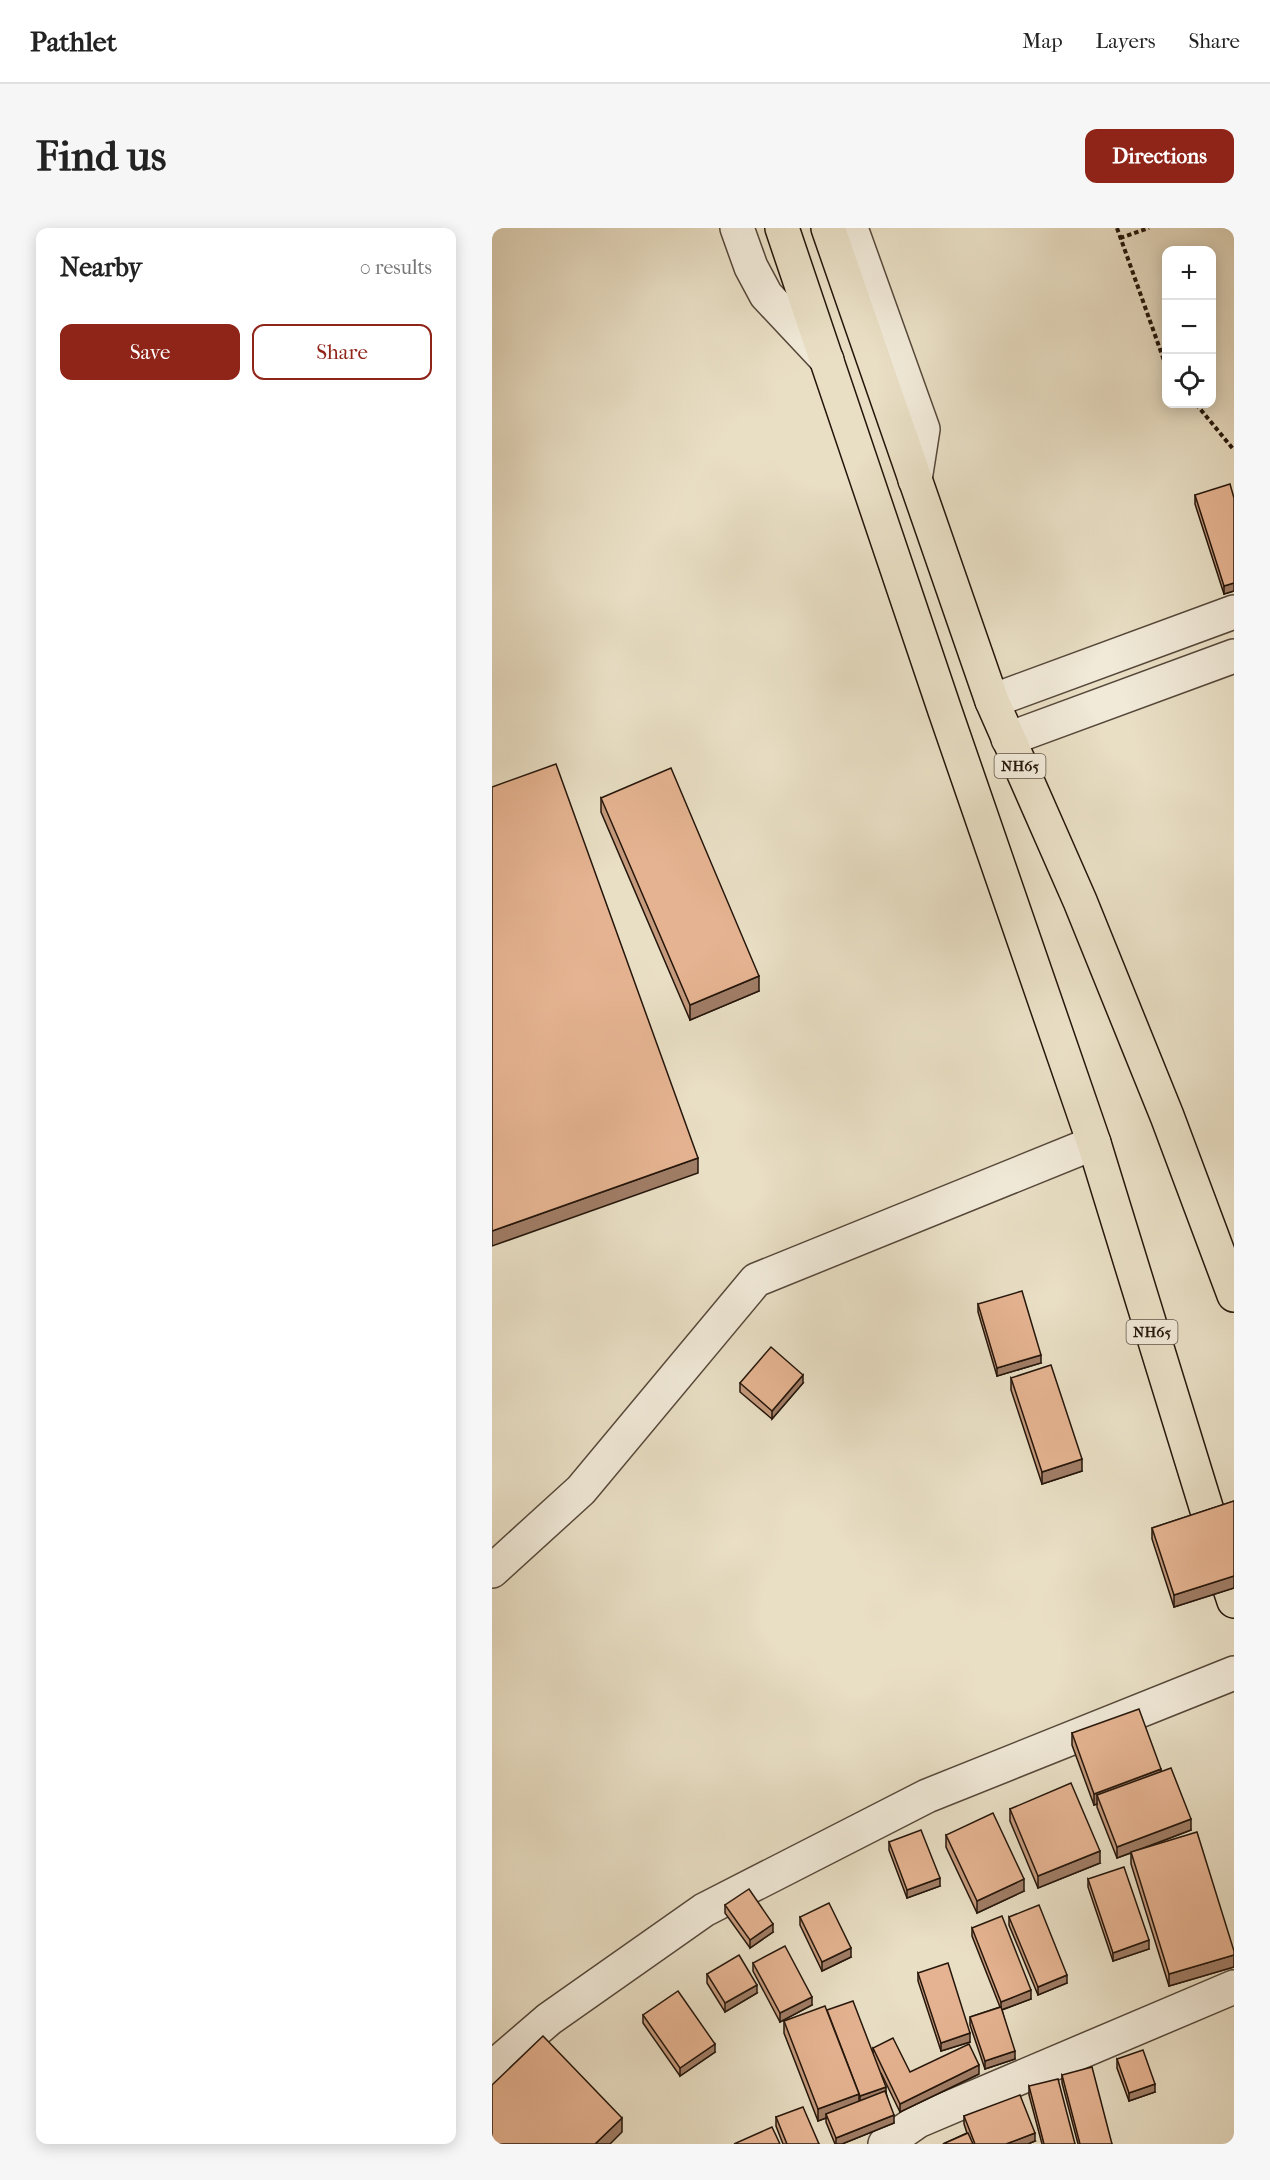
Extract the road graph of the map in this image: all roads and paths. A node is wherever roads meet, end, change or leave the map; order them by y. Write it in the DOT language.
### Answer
graph roads {
  1 [pos="737,228"];
  2 [pos="782,228"];
  3 [pos="828,228"];
  4 [pos="851,228"];
  5 [pos="1117,228"];
  6 [pos="1149,228"];
  7 [pos="1120,238"];
  8 [pos="1163,354"];
  9 [pos="826,360"];
  10 [pos="885,391"];
  11 [pos="841,404"];
  12 [pos="1199,408"];
  13 [pos="1234,450"];
  14 [pos="915,480"];
  15 [pos="1234,612"];
  16 [pos="1234,656"];
  17 [pos="992,701"];
  18 [pos="1008,739"];
  19 [pos="1094,1143"];
  20 [pos="1234,1295"];
  21 [pos="1210,1521"];
  22 [pos="492,1571"];
  23 [pos="1234,1673"];
  24 [pos="1234,1987"];
  25 [pos="492,2068"];
  26 [pos="885,2144"];
  1 -- 9 [label="street"];
  2 -- 9 [label="highway, NH65"];
  3 -- 10 [label="highway, NH65"];
  4 -- 14 [label="street"];
  5 -- 7 [label="path"];
  6 -- 7 [label="path"];
  7 -- 8 [label="path"];
  9 -- 11 [label="highway, NH65"];
  10 -- 11 [label="highway"];
  10 -- 14 [label="highway, NH65"];
  11 -- 19 [label="highway, NH65"];
  12 -- 13 [label="path"];
  14 -- 17 [label="highway, NH65"];
  15 -- 17 [label="street"];
  16 -- 18 [label="street"];
  17 -- 18 [label="highway, NH65"];
  18 -- 20 [label="highway, NH65"];
  19 -- 21 [label="highway, NH65"];
  19 -- 22 [label="street"];
  23 -- 25 [label="street"];
  24 -- 26 [label="street"];
}
